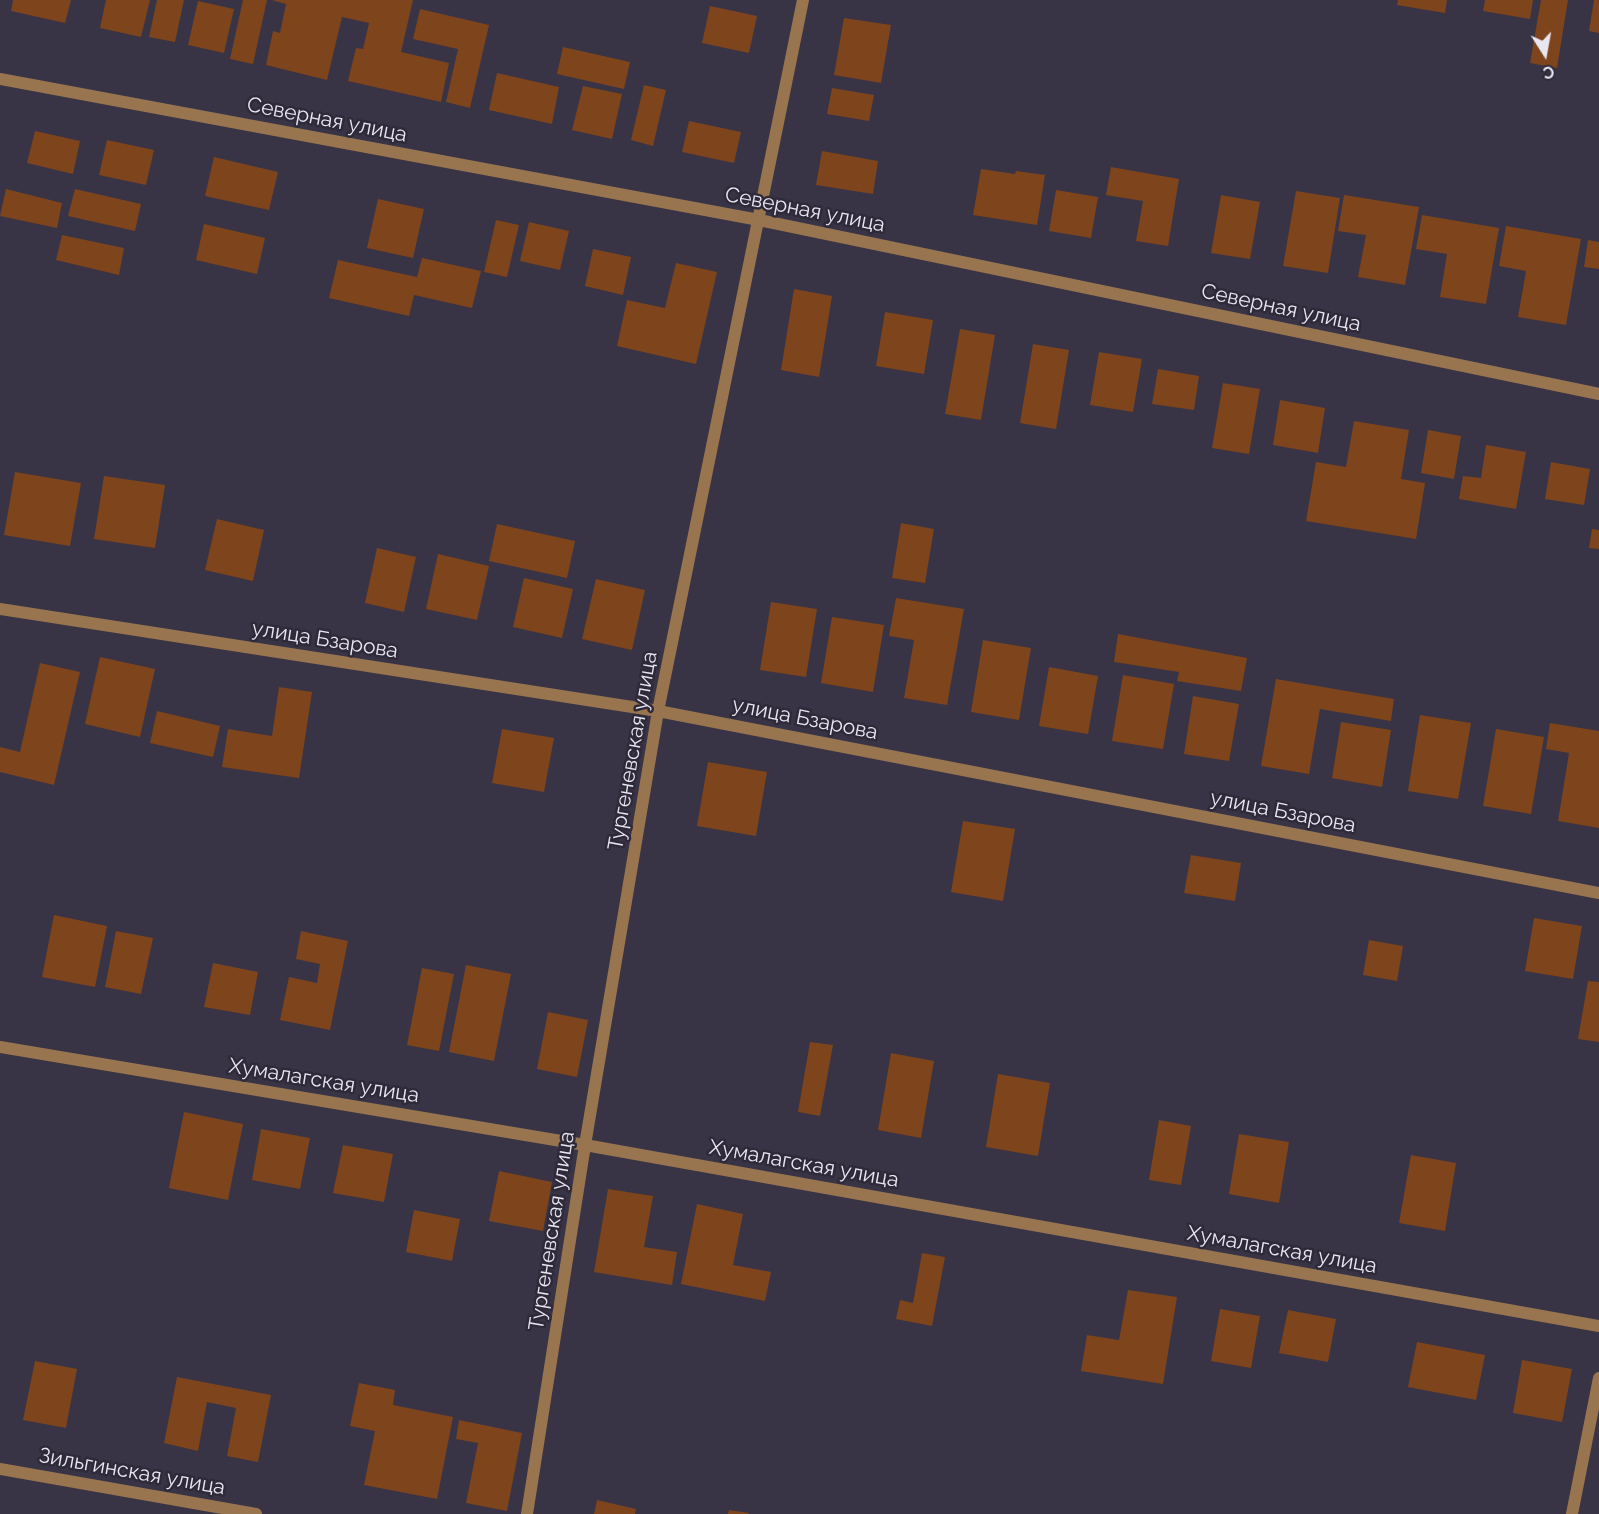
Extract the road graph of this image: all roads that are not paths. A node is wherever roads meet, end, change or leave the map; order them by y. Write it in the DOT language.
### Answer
graph roads {
  1 [pos="803,0"];
  2 [pos="0,79"];
  3 [pos="759,220"];
  4 [pos="1599,394"];
  5 [pos="0,609"];
  6 [pos="658,711"];
  7 [pos="1599,893"];
  8 [pos="0,1047"];
  9 [pos="585,1145"];
  10 [pos="1599,1326"];
  11 [pos="1599,1378"];
  12 [pos="0,1468"];
  13 [pos="256,1514"];
  14 [pos="527,1514"];
  15 [pos="1572,1514"];
  1 -- 3 [label="street, Тургеневская улица"];
  2 -- 3 [label="street, Северная улица"];
  3 -- 4 [label="street, Северная улица"];
  3 -- 6 [label="street, Тургеневская улица"];
  5 -- 6 [label="street, улица Бзарова"];
  6 -- 7 [label="street, улица Бзарова"];
  6 -- 9 [label="street, Тургеневская улица"];
  8 -- 9 [label="street, Хумалагская улица"];
  9 -- 10 [label="street, Хумалагская улица"];
  9 -- 14 [label="street, Тургеневская улица"];
  11 -- 15 [label="street"];
  12 -- 13 [label="street, Зильгинская улица"];
}
